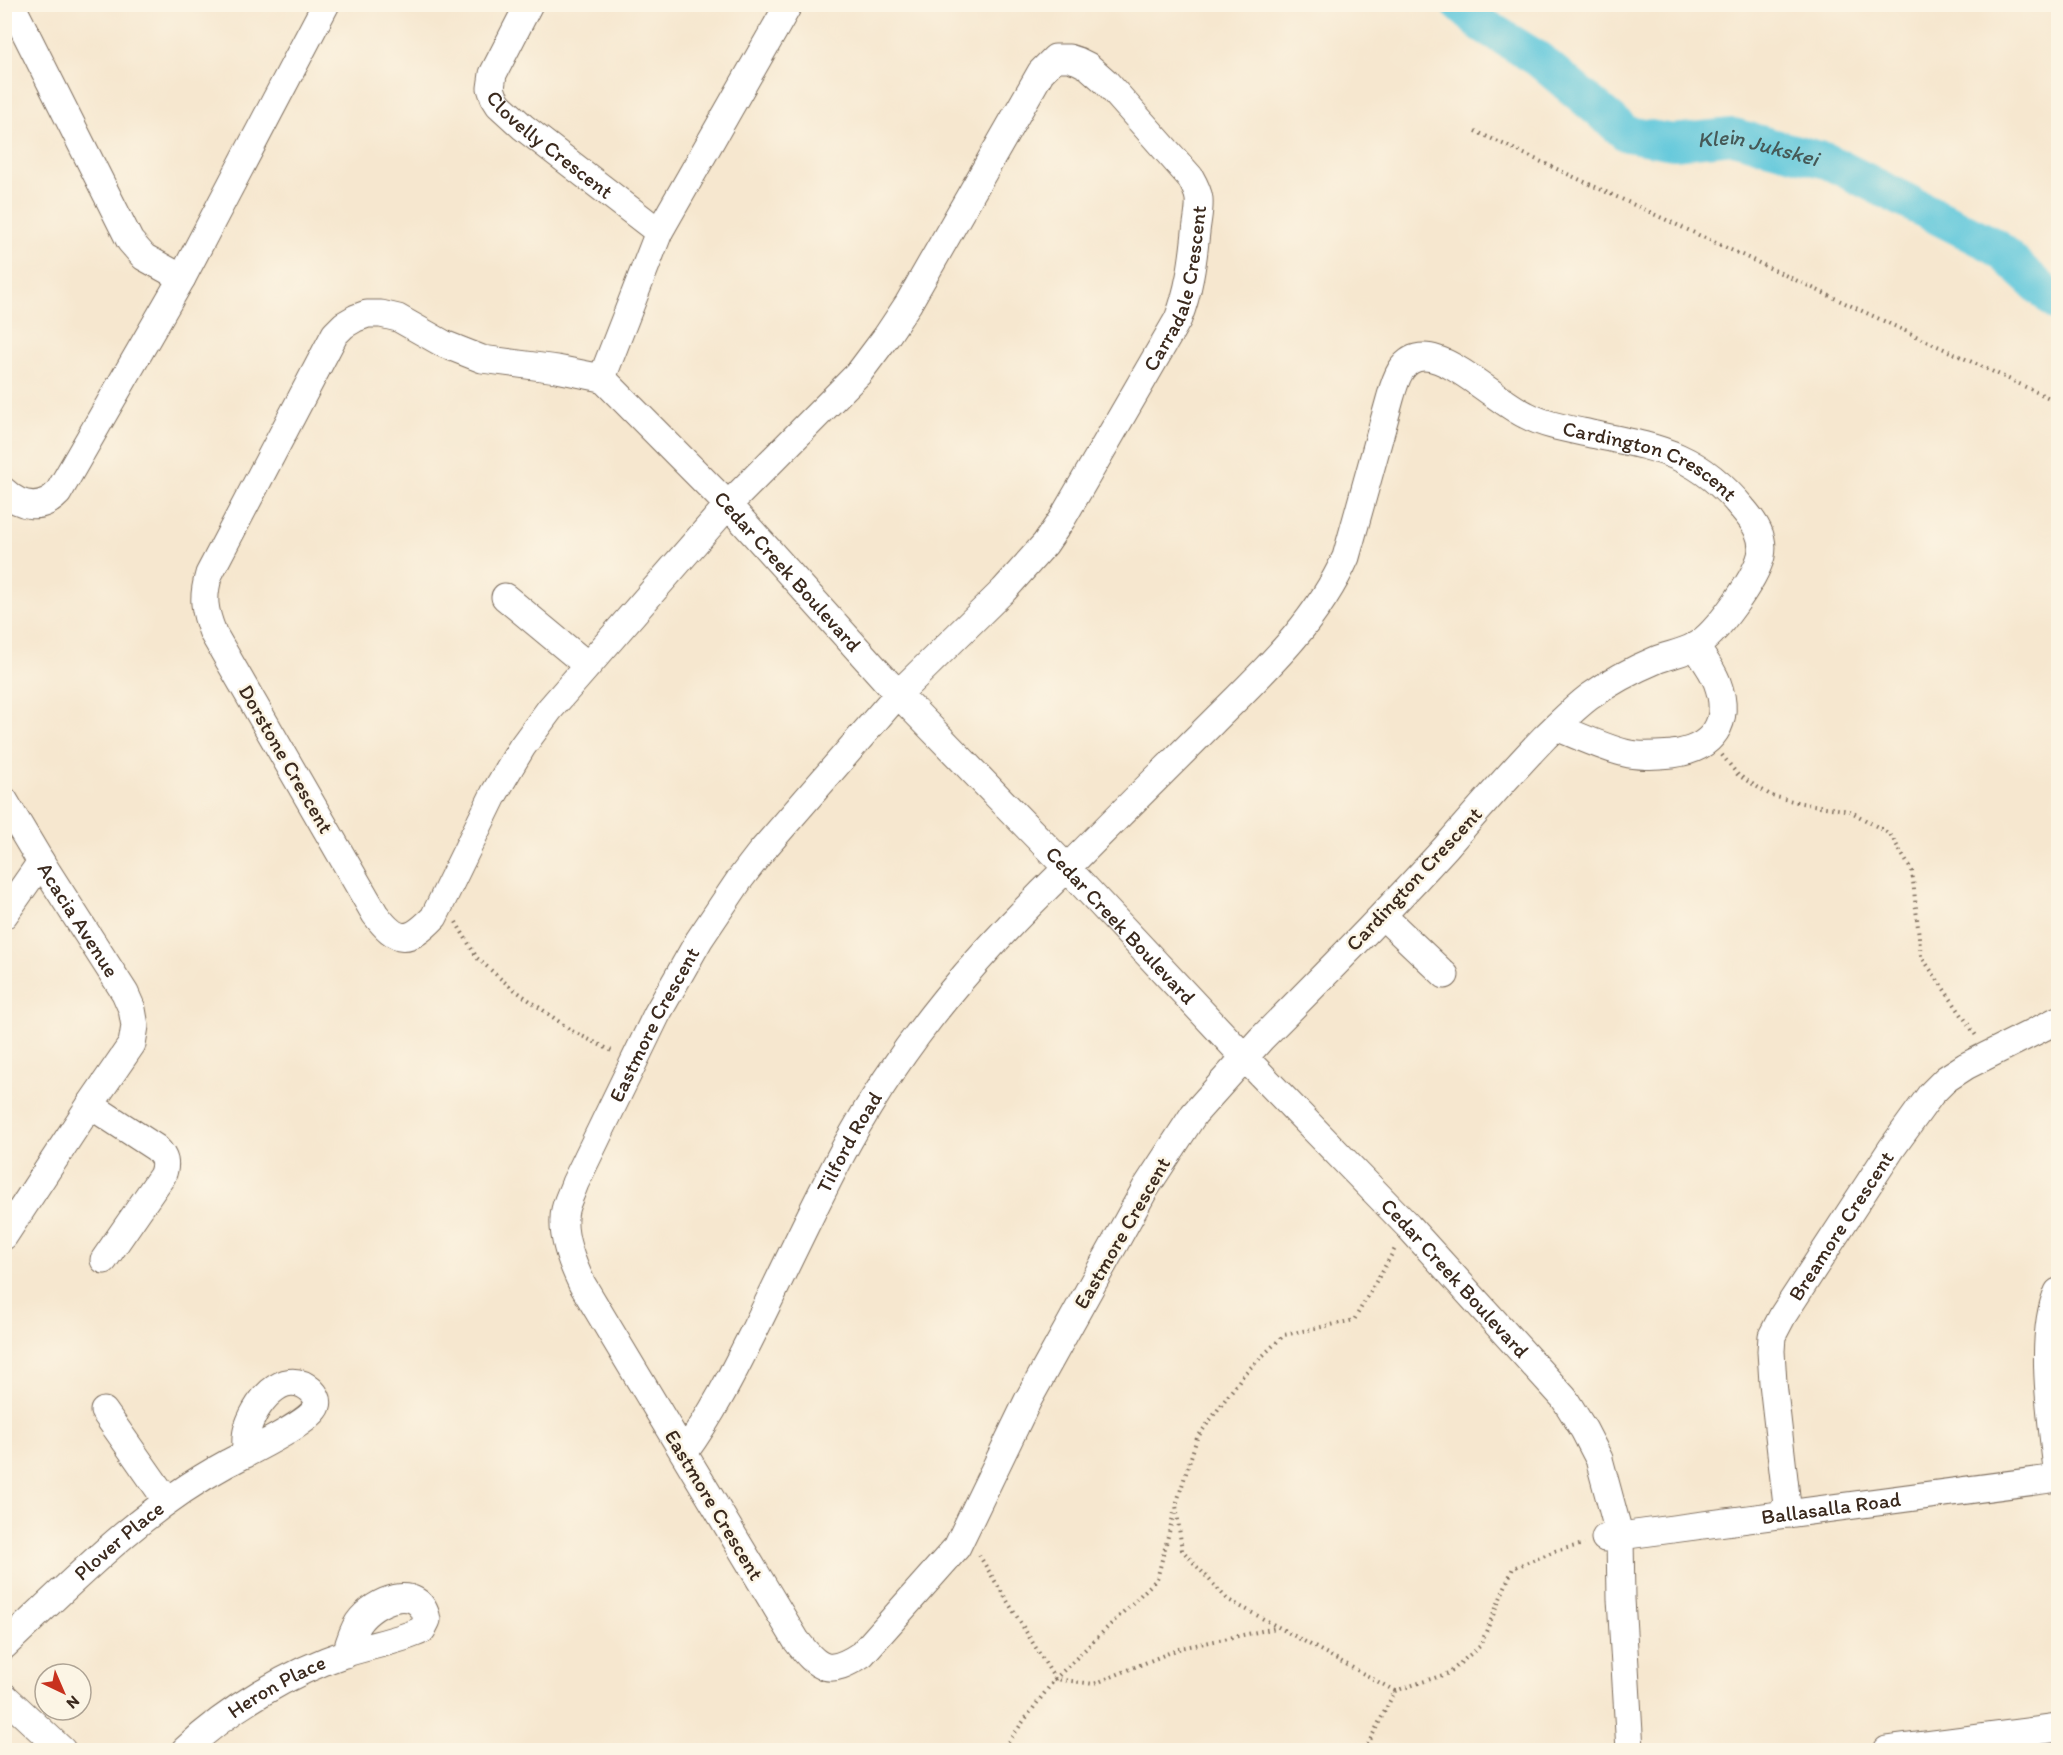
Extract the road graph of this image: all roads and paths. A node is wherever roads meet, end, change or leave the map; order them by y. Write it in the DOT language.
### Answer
graph roads {
  1 [pos="11,4"];
  2 [pos="326,4"];
  3 [pos="530,4"];
  4 [pos="789,4"];
  5 [pos="1475,131"];
  6 [pos="659,232"];
  7 [pos="182,278"];
  8 [pos="602,378"];
  9 [pos="2058,402"];
  10 [pos="4,491"];
  11 [pos="728,506"];
  12 [pos="505,597"];
  13 [pos="1695,646"];
  14 [pos="587,665"];
  15 [pos="898,694"];
  16 [pos="1556,727"];
  17 [pos="1709,740"];
  18 [pos="4,800"];
  19 [pos="41,862"];
  20 [pos="1067,868"];
  21 [pos="444,896"];
  22 [pos="4,915"];
  23 [pos="1383,916"];
  24 [pos="1445,975"];
  25 [pos="2058,1020"];
  26 [pos="1989,1055"];
  27 [pos="1244,1058"];
  28 [pos="633,1062"];
  29 [pos="90,1105"];
  30 [pos="1408,1226"];
  31 [pos="4,1236"];
  32 [pos="104,1260"];
  33 [pos="2058,1292"];
  34 [pos="104,1411"];
  35 [pos="684,1453"];
  36 [pos="246,1454"];
  37 [pos="2058,1478"];
  38 [pos="167,1501"];
  39 [pos="1176,1505"];
  40 [pos="1788,1514"];
  41 [pos="965,1532"];
  42 [pos="1612,1537"];
  43 [pos="1277,1628"];
  44 [pos="4,1646"];
  45 [pos="346,1654"];
  46 [pos="1055,1679"];
  47 [pos="1395,1690"];
  48 [pos="4,1696"];
  49 [pos="2058,1728"];
  50 [pos="62,1750"];
  51 [pos="185,1750"];
  52 [pos="999,1750"];
  53 [pos="1365,1750"];
  54 [pos="1612,1750"];
  55 [pos="1630,1750"];
  56 [pos="1887,1750"];
  1 -- 7 [label="street"];
  2 -- 7 [label="street"];
  3 -- 6 [label="street, Clovelly Crescent"];
  4 -- 6 [label="street"];
  5 -- 9 [label="path"];
  6 -- 8 [label="street"];
  7 -- 10 [label="street"];
  8 -- 11 [label="street, Cedar Creek Boulevard"];
  8 -- 21 [label="street, Dorstone Crescent"];
  11 -- 14 [label="street, Dorstone Crescent"];
  11 -- 15 [label="street, Cedar Creek Boulevard"];
  11 -- 15 [label="street, Carradale Crescent"];
  12 -- 14 [label="street"];
  13 -- 16 [label="street, Cardington Crescent"];
  13 -- 17 [label="street"];
  13 -- 20 [label="street, Cardington Crescent"];
  14 -- 21 [label="street, Dorstone Crescent"];
  15 -- 20 [label="street, Cedar Creek Boulevard"];
  15 -- 28 [label="street, Eastmore Crescent"];
  16 -- 17 [label="street"];
  16 -- 23 [label="street, Cardington Crescent"];
  17 -- 26 [label="path"];
  18 -- 19 [label="street, Acacia Avenue"];
  19 -- 22 [label="street"];
  19 -- 29 [label="street, Acacia Avenue"];
  20 -- 27 [label="street, Cedar Creek Boulevard"];
  20 -- 35 [label="street, Tilford Road"];
  21 -- 28 [label="path"];
  23 -- 24 [label="street"];
  23 -- 27 [label="street, Cardington Crescent"];
  25 -- 26 [label="street, Breamore Crescent"];
  26 -- 40 [label="street, Breamore Crescent"];
  27 -- 30 [label="street, Cedar Creek Boulevard"];
  27 -- 41 [label="street, Eastmore Crescent"];
  28 -- 35 [label="street, Eastmore Crescent"];
  29 -- 31 [label="street"];
  29 -- 32 [label="street"];
  30 -- 39 [label="path"];
  30 -- 42 [label="street, Cedar Creek Boulevard"];
  33 -- 37 [label="street"];
  34 -- 38 [label="street"];
  35 -- 41 [label="street, Eastmore Crescent"];
  36 -- 38 [label="street, Plover Place"];
  37 -- 40 [label="street, Ballasalla Road"];
  38 -- 44 [label="street, Plover Place"];
  39 -- 43 [label="path"];
  39 -- 46 [label="path"];
  40 -- 42 [label="street, Ballasalla Road"];
  41 -- 46 [label="path"];
  42 -- 47 [label="path"];
  42 -- 54 [label="street, Cedar Creek Boulevard"];
  42 -- 55 [label="street, Cedar Creek Boulevard"];
  43 -- 46 [label="path"];
  43 -- 47 [label="path"];
  45 -- 51 [label="street, Heron Place"];
  46 -- 52 [label="path"];
  47 -- 53 [label="path"];
  48 -- 50 [label="street"];
  49 -- 56 [label="street"];
}
